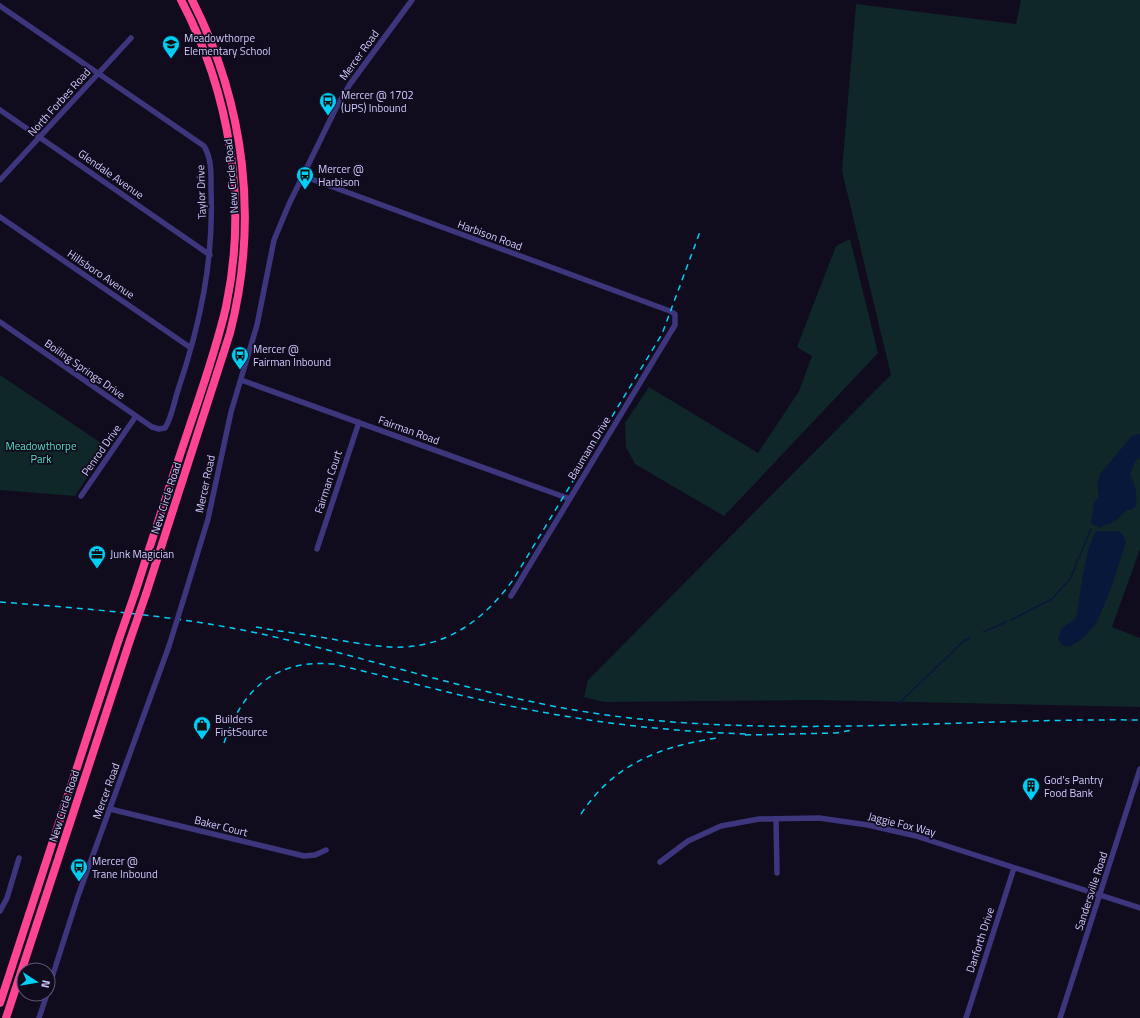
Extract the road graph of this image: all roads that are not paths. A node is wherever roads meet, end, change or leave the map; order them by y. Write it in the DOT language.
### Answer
graph roads {
  1 [pos="181,0"];
  2 [pos="192,0"];
  3 [pos="412,0"];
  4 [pos="0,6"];
  5 [pos="132,38"];
  6 [pos="99,73"];
  7 [pos="0,110"];
  8 [pos="40,138"];
  9 [pos="303,176"];
  10 [pos="0,180"];
  11 [pos="0,217"];
  12 [pos="210,255"];
  13 [pos="670,311"];
  14 [pos="0,322"];
  15 [pos="192,348"];
  16 [pos="241,380"];
  17 [pos="136,416"];
  18 [pos="359,422"];
  19 [pos="161,429"];
  20 [pos="82,496"];
  21 [pos="570,499"];
  22 [pos="317,549"];
  23 [pos="511,596"];
  24 [pos="1140,769"];
  25 [pos="110,809"];
  26 [pos="776,819"];
  27 [pos="326,850"];
  28 [pos="19,858"];
  29 [pos="660,862"];
  30 [pos="1014,868"];
  31 [pos="777,873"];
  32 [pos="1100,896"];
  33 [pos="1140,908"];
  34 [pos="0,911"];
  35 [pos="56,965"];
  36 [pos="44,1002"];
  37 [pos="0,1003"];
  38 [pos="6,1018"];
  39 [pos="39,1018"];
  40 [pos="966,1018"];
  41 [pos="1060,1018"];
  1 -- 37 [label="highway, New Circle Road, bridge"];
  2 -- 38 [label="highway, New Circle Road, bridge"];
  3 -- 9 [label="street, Mercer Road"];
  4 -- 6 [label="street, Taylor Drive"];
  5 -- 6 [label="street, North Forbes Road"];
  6 -- 8 [label="street, North Forbes Road"];
  6 -- 12 [label="street, Taylor Drive"];
  7 -- 8 [label="street, Glendale Avenue"];
  8 -- 10 [label="street, North Forbes Road"];
  8 -- 12 [label="street, Glendale Avenue"];
  9 -- 13 [label="street, Harbison Road"];
  9 -- 16 [label="street, Mercer Road"];
  11 -- 15 [label="street, Hillsboro Avenue"];
  12 -- 15 [label="street, Taylor Drive"];
  13 -- 21 [label="street, Baumann Drive"];
  14 -- 17 [label="street, Boiling Springs Drive"];
  15 -- 19 [label="street, Taylor Drive"];
  16 -- 18 [label="street, Fairman Road"];
  16 -- 25 [label="street, Mercer Road, bridge"];
  17 -- 19 [label="street, Boiling Springs Drive"];
  17 -- 20 [label="street, Penrod Drive"];
  18 -- 21 [label="street, Fairman Road"];
  18 -- 22 [label="street, Fairman Court"];
  21 -- 23 [label="street, Baumann Drive"];
  24 -- 32 [label="street, Sandersville Road"];
  25 -- 27 [label="street, Baker Court"];
  25 -- 35 [label="street, Mercer Road"];
  26 -- 29 [label="street, Jaggie Fox Way"];
  26 -- 30 [label="street, Jaggie Fox Way"];
  26 -- 31 [label="street"];
  28 -- 34 [label="street"];
  30 -- 32 [label="street, Jaggie Fox Way"];
  30 -- 40 [label="street, Danforth Drive"];
  32 -- 33 [label="street, Jaggie Fox Way"];
  32 -- 41 [label="street, Sandersville Road"];
  36 -- 39 [label="street"];
}
